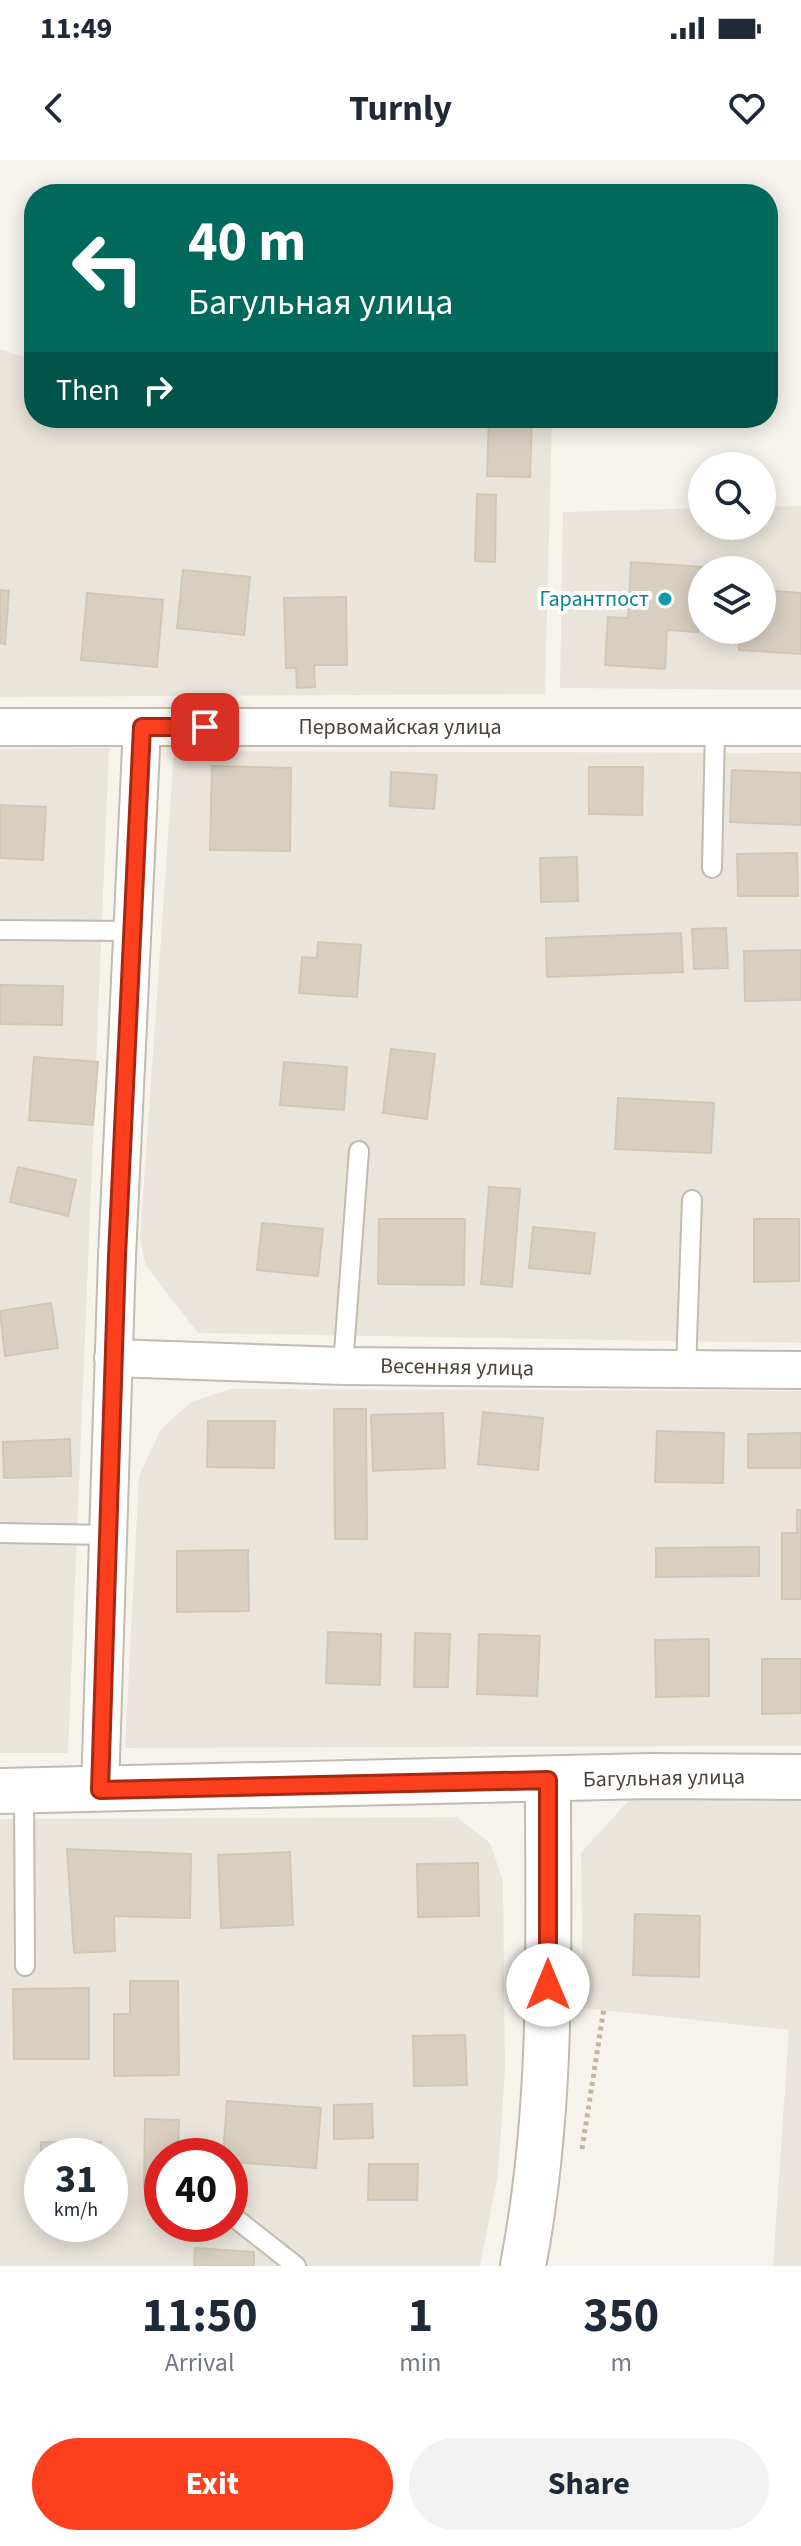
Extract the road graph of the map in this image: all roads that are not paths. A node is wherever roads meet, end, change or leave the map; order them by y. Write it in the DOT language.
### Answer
graph roads {
  1 [pos="0,727"];
  2 [pos="142,727"];
  3 [pos="801,727"];
  4 [pos="715,728"];
  5 [pos="712,868"];
  6 [pos="0,930"];
  7 [pos="133,931"];
  8 [pos="359,1151"];
  9 [pos="692,1200"];
  10 [pos="113,1358"];
  11 [pos="343,1366"];
  12 [pos="686,1369"];
  13 [pos="801,1370"];
  14 [pos="0,1533"];
  15 [pos="107,1535"];
  16 [pos="801,1777"];
  17 [pos="548,1780"];
  18 [pos="100,1790"];
  19 [pos="12,1791"];
  20 [pos="25,1966"];
  21 [pos="248,2228"];
  22 [pos="296,2266"];
  23 [pos="523,2266"];
  1 -- 2 [label="street, Первомайская улица"];
  2 -- 4 [label="street, Первомайская улица"];
  2 -- 7 [label="street"];
  3 -- 4 [label="street, Первомайская улица"];
  4 -- 5 [label="lane"];
  6 -- 7 [label="lane"];
  7 -- 10 [label="street"];
  8 -- 11 [label="lane"];
  9 -- 12 [label="lane"];
  10 -- 11 [label="street, Весенняя улица"];
  10 -- 15 [label="street"];
  11 -- 12 [label="street, Весенняя улица"];
  12 -- 13 [label="street, Весенняя улица"];
  14 -- 15 [label="lane"];
  15 -- 18 [label="street"];
  16 -- 17 [label="street, Багульная улица"];
  17 -- 18 [label="street, Багульная улица"];
  17 -- 23 [label="street"];
  18 -- 19 [label="street, Багульная улица"];
  19 -- 20 [label="lane"];
  21 -- 22 [label="lane"];
}
